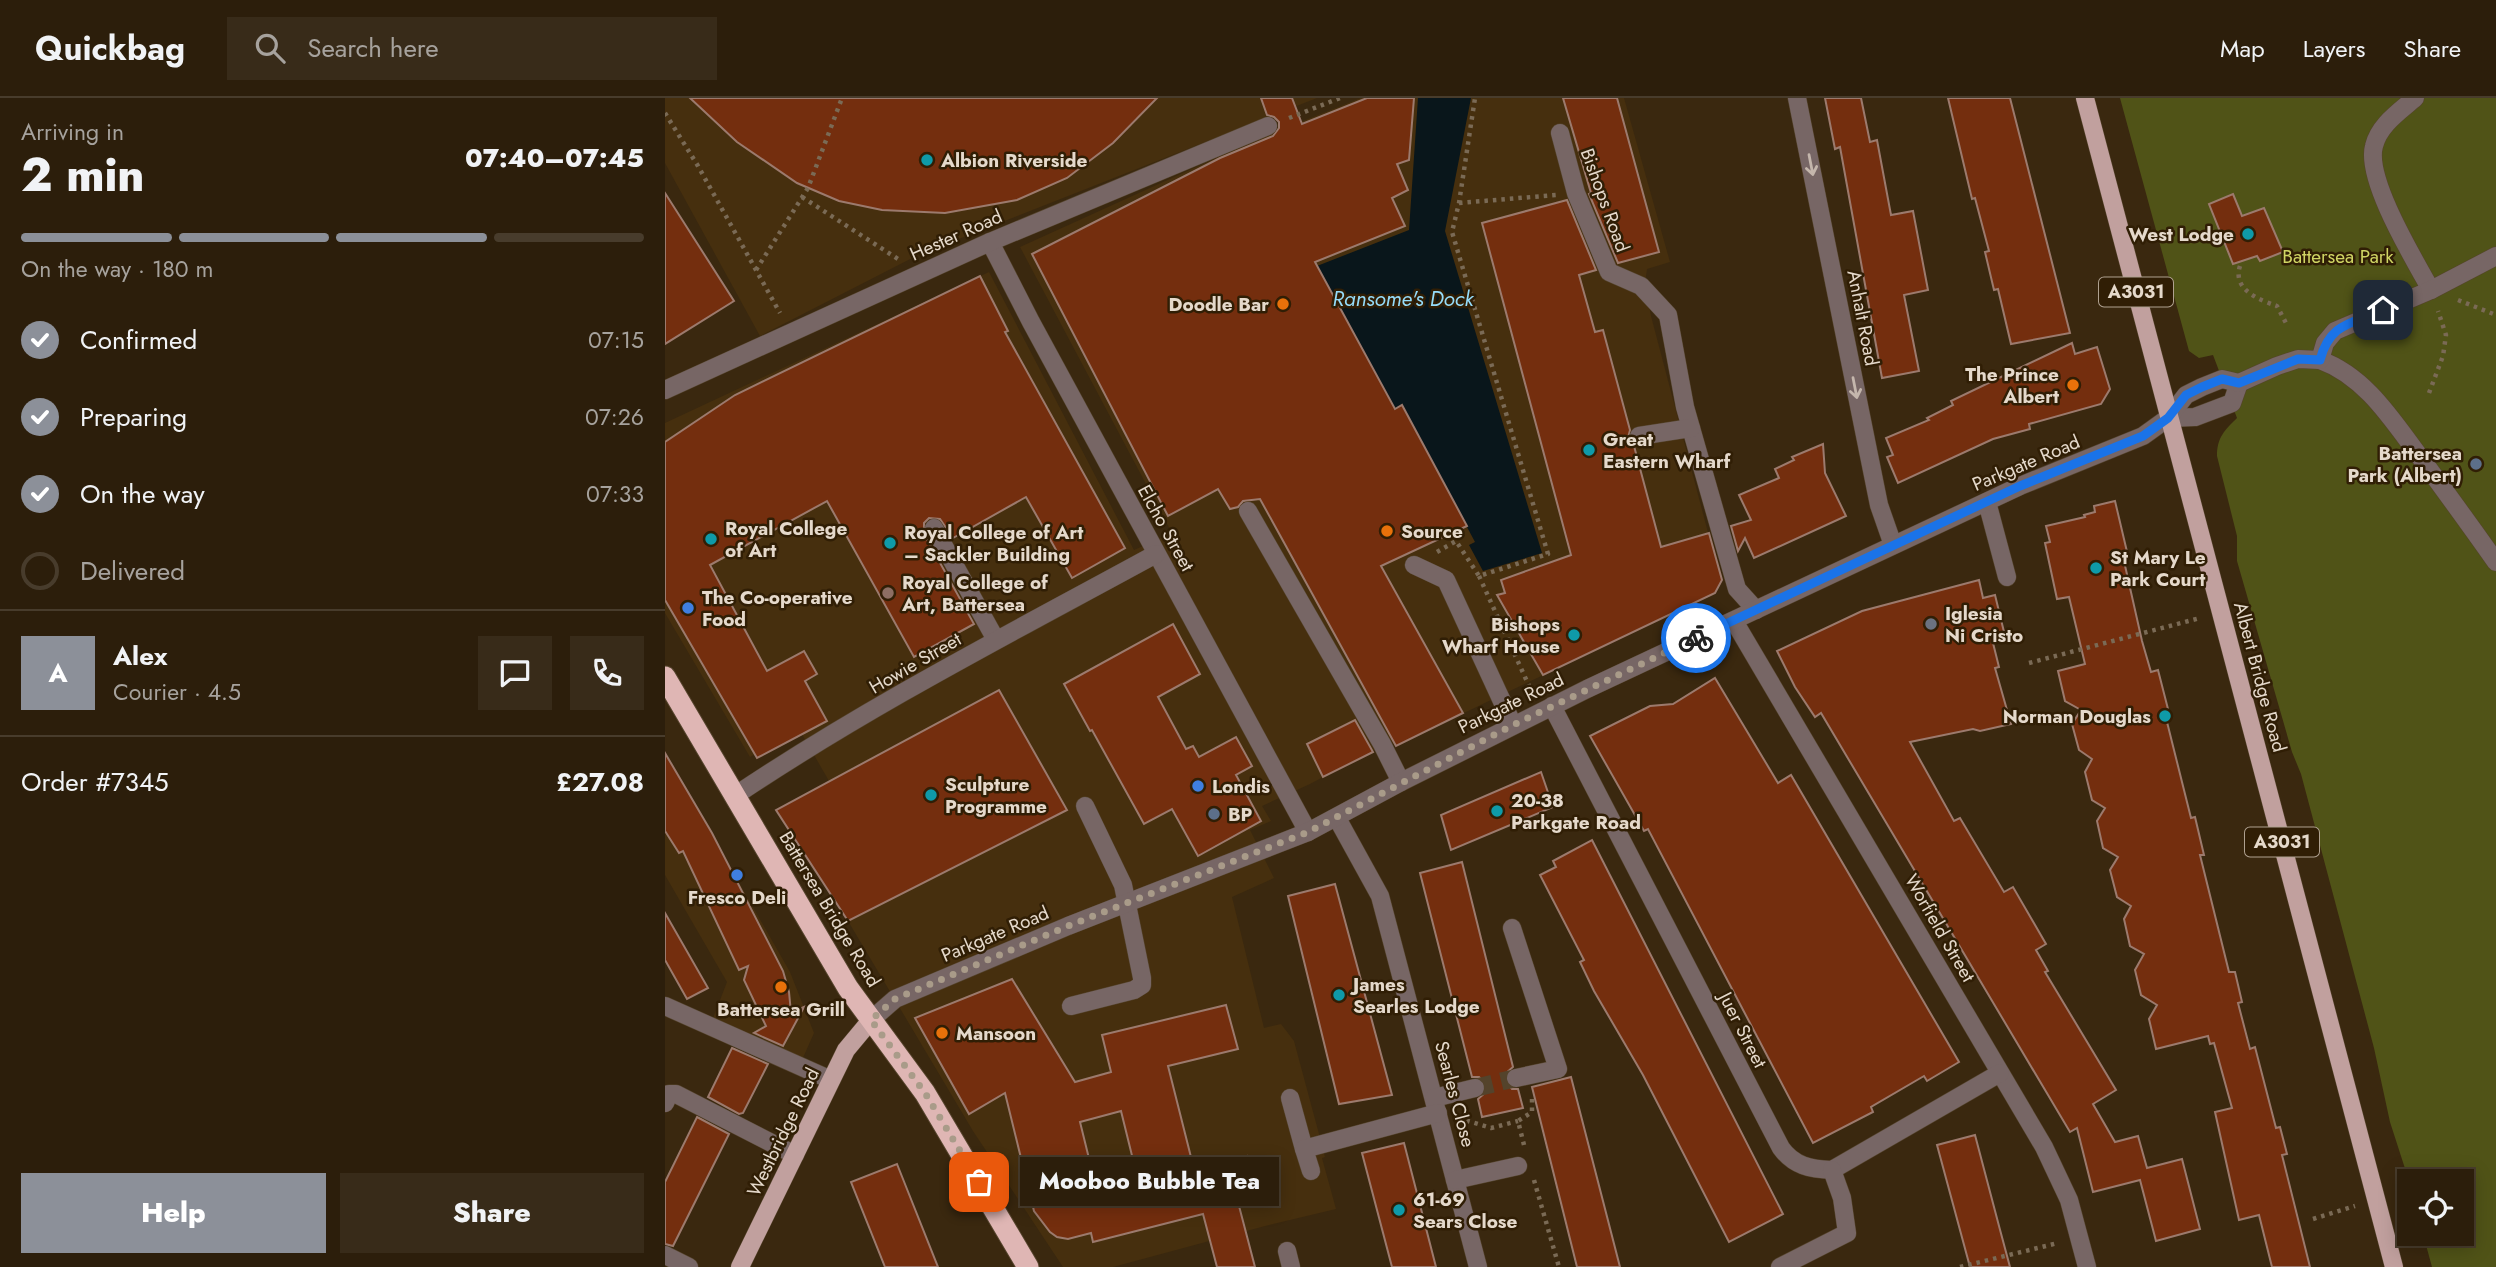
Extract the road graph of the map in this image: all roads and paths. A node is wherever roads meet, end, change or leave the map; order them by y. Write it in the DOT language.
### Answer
graph roads {
  1 [pos="842,98"];
  2 [pos="1340,98"];
  3 [pos="1475,98"];
  4 [pos="1797,98"];
  5 [pos="2085,98"];
  6 [pos="2415,98"];
  7 [pos="665,113"];
  8 [pos="1268,126"];
  9 [pos="1560,133"];
  10 [pos="1576,193"];
  11 [pos="802,197"];
  12 [pos="1459,203"];
  13 [pos="990,242"];
  14 [pos="2496,256"];
  15 [pos="2240,266"];
  16 [pos="756,270"];
  17 [pos="921,273"];
  18 [pos="2431,290"];
  19 [pos="2496,315"];
  20 [pos="2286,323"];
  21 [pos="790,332"];
  22 [pos="2320,360"];
  23 [pos="2239,383"];
  24 [pos="665,390"];
  25 [pos="2429,393"];
  26 [pos="2168,418"];
  27 [pos="1691,428"];
  28 [pos="1639,436"];
  29 [pos="1987,502"];
  30 [pos="1248,511"];
  31 [pos="934,528"];
  32 [pos="1893,545"];
  33 [pos="1156,554"];
  34 [pos="2496,562"];
  35 [pos="1413,565"];
  36 [pos="1479,576"];
  37 [pos="2007,577"];
  38 [pos="1756,610"];
  39 [pos="2221,613"];
  40 [pos="1734,621"];
  41 [pos="996,640"];
  42 [pos="2029,663"];
  43 [pos="665,677"];
  44 [pos="1530,688"];
  45 [pos="1552,706"];
  46 [pos="1513,725"];
  47 [pos="1401,782"];
  48 [pos="736,795"];
  49 [pos="1086,806"];
  50 [pos="1337,818"];
  51 [pos="1308,832"];
  52 [pos="1126,903"];
  53 [pos="1512,928"];
  54 [pos="665,1006"];
  55 [pos="1071,1006"];
  56 [pos="871,1020"];
  57 [pos="2000,1073"];
  58 [pos="1516,1079"];
  59 [pos="831,1080"];
  60 [pos="1475,1088"];
  61 [pos="1290,1098"];
  62 [pos="665,1103"];
  63 [pos="1458,1105"];
  64 [pos="1436,1106"];
  65 [pos="1518,1121"];
  66 [pos="1304,1149"];
  67 [pos="795,1155"];
  68 [pos="1518,1167"];
  69 [pos="1832,1170"];
  70 [pos="1311,1171"];
  71 [pos="1455,1180"];
  72 [pos="2376,1200"];
  73 [pos="2313,1219"];
  74 [pos="2079,1237"];
  75 [pos="665,1255"];
  76 [pos="689,1267"];
  77 [pos="740,1267"];
  78 [pos="1028,1267"];
  79 [pos="1478,1267"];
  80 [pos="1780,1267"];
  81 [pos="1960,1267"];
  82 [pos="2087,1267"];
  83 [pos="2394,1267"];
  1 -- 11 [label="path"];
  2 -- 8 [label="path"];
  3 -- 12 [label="path"];
  4 -- 32 [label="street, Anhalt Road, one-way"];
  5 -- 26 [label="main road, Albert Bridge Road / A3031"];
  6 -- 18 [label="street"];
  7 -- 16 [label="path"];
  8 -- 13 [label="street, Hester Road"];
  9 -- 10 [label="street, Bishops Road"];
  10 -- 12 [label="path"];
  10 -- 27 [label="street, Bishops Road"];
  11 -- 16 [label="path"];
  11 -- 17 [label="path"];
  12 -- 36 [label="path"];
  13 -- 17 [label="street, Hester Road"];
  13 -- 33 [label="street, Elcho Street"];
  14 -- 18 [label="street"];
  15 -- 20 [label="path"];
  16 -- 21 [label="path"];
  17 -- 21 [label="street, Hester Road"];
  18 -- 19 [label="path"];
  18 -- 22 [label="street"];
  18 -- 25 [label="path"];
  21 -- 24 [label="street, Hester Road"];
  22 -- 23 [label="street"];
  22 -- 34 [label="street"];
  23 -- 26 [label="street"];
  23 -- 26 [label="street"];
  26 -- 29 [label="street, Parkgate Road"];
  26 -- 39 [label="main road, Albert Bridge Road / A3031"];
  27 -- 28 [label="street"];
  27 -- 38 [label="street, Bishops Road"];
  29 -- 32 [label="street, Parkgate Road"];
  29 -- 37 [label="street"];
  30 -- 47 [label="street"];
  31 -- 41 [label="street"];
  32 -- 38 [label="street, Parkgate Road"];
  33 -- 41 [label="street, Howie Street"];
  33 -- 51 [label="street, Elcho Street"];
  35 -- 36 [label="path"];
  35 -- 46 [label="street"];
  36 -- 44 [label="path"];
  38 -- 40 [label="street, Parkgate Road"];
  39 -- 42 [label="path"];
  39 -- 72 [label="main road, Albert Bridge Road / A3031"];
  40 -- 45 [label="street, Parkgate Road"];
  40 -- 57 [label="street, Worfield Street"];
  41 -- 48 [label="street, Howie Street"];
  43 -- 48 [label="highway, Battersea Bridge Road"];
  45 -- 46 [label="street, Parkgate Road"];
  45 -- 69 [label="street, Juer Street"];
  46 -- 47 [label="street, Parkgate Road"];
  47 -- 50 [label="street, Parkgate Road"];
  48 -- 56 [label="highway, Battersea Bridge Road"];
  49 -- 52 [label="street"];
  50 -- 51 [label="street, Parkgate Road"];
  50 -- 64 [label="street, Searles Close"];
  51 -- 52 [label="street, Parkgate Road"];
  52 -- 55 [label="street"];
  52 -- 56 [label="street, Parkgate Road"];
  53 -- 58 [label="street"];
  54 -- 59 [label="street"];
  56 -- 59 [label="main road, Westbridge Road"];
  56 -- 78 [label="highway, Battersea Bridge Road"];
  57 -- 69 [label="street"];
  57 -- 74 [label="street, Worfield Street"];
  59 -- 67 [label="main road, Westbridge Road"];
  60 -- 64 [label="street"];
  61 -- 66 [label="street"];
  62 -- 67 [label="street"];
  63 -- 65 [label="path"];
  64 -- 66 [label="street"];
  64 -- 71 [label="street, Searles Close"];
  66 -- 70 [label="street"];
  67 -- 77 [label="main road, Westbridge Road"];
  68 -- 71 [label="street"];
  69 -- 80 [label="street"];
  71 -- 79 [label="street, Searles Close"];
  72 -- 73 [label="path"];
  72 -- 83 [label="main road, Albert Bridge Road / A3031"];
  74 -- 81 [label="path"];
  74 -- 82 [label="street, Worfield Street"];
  75 -- 76 [label="street"];
}
